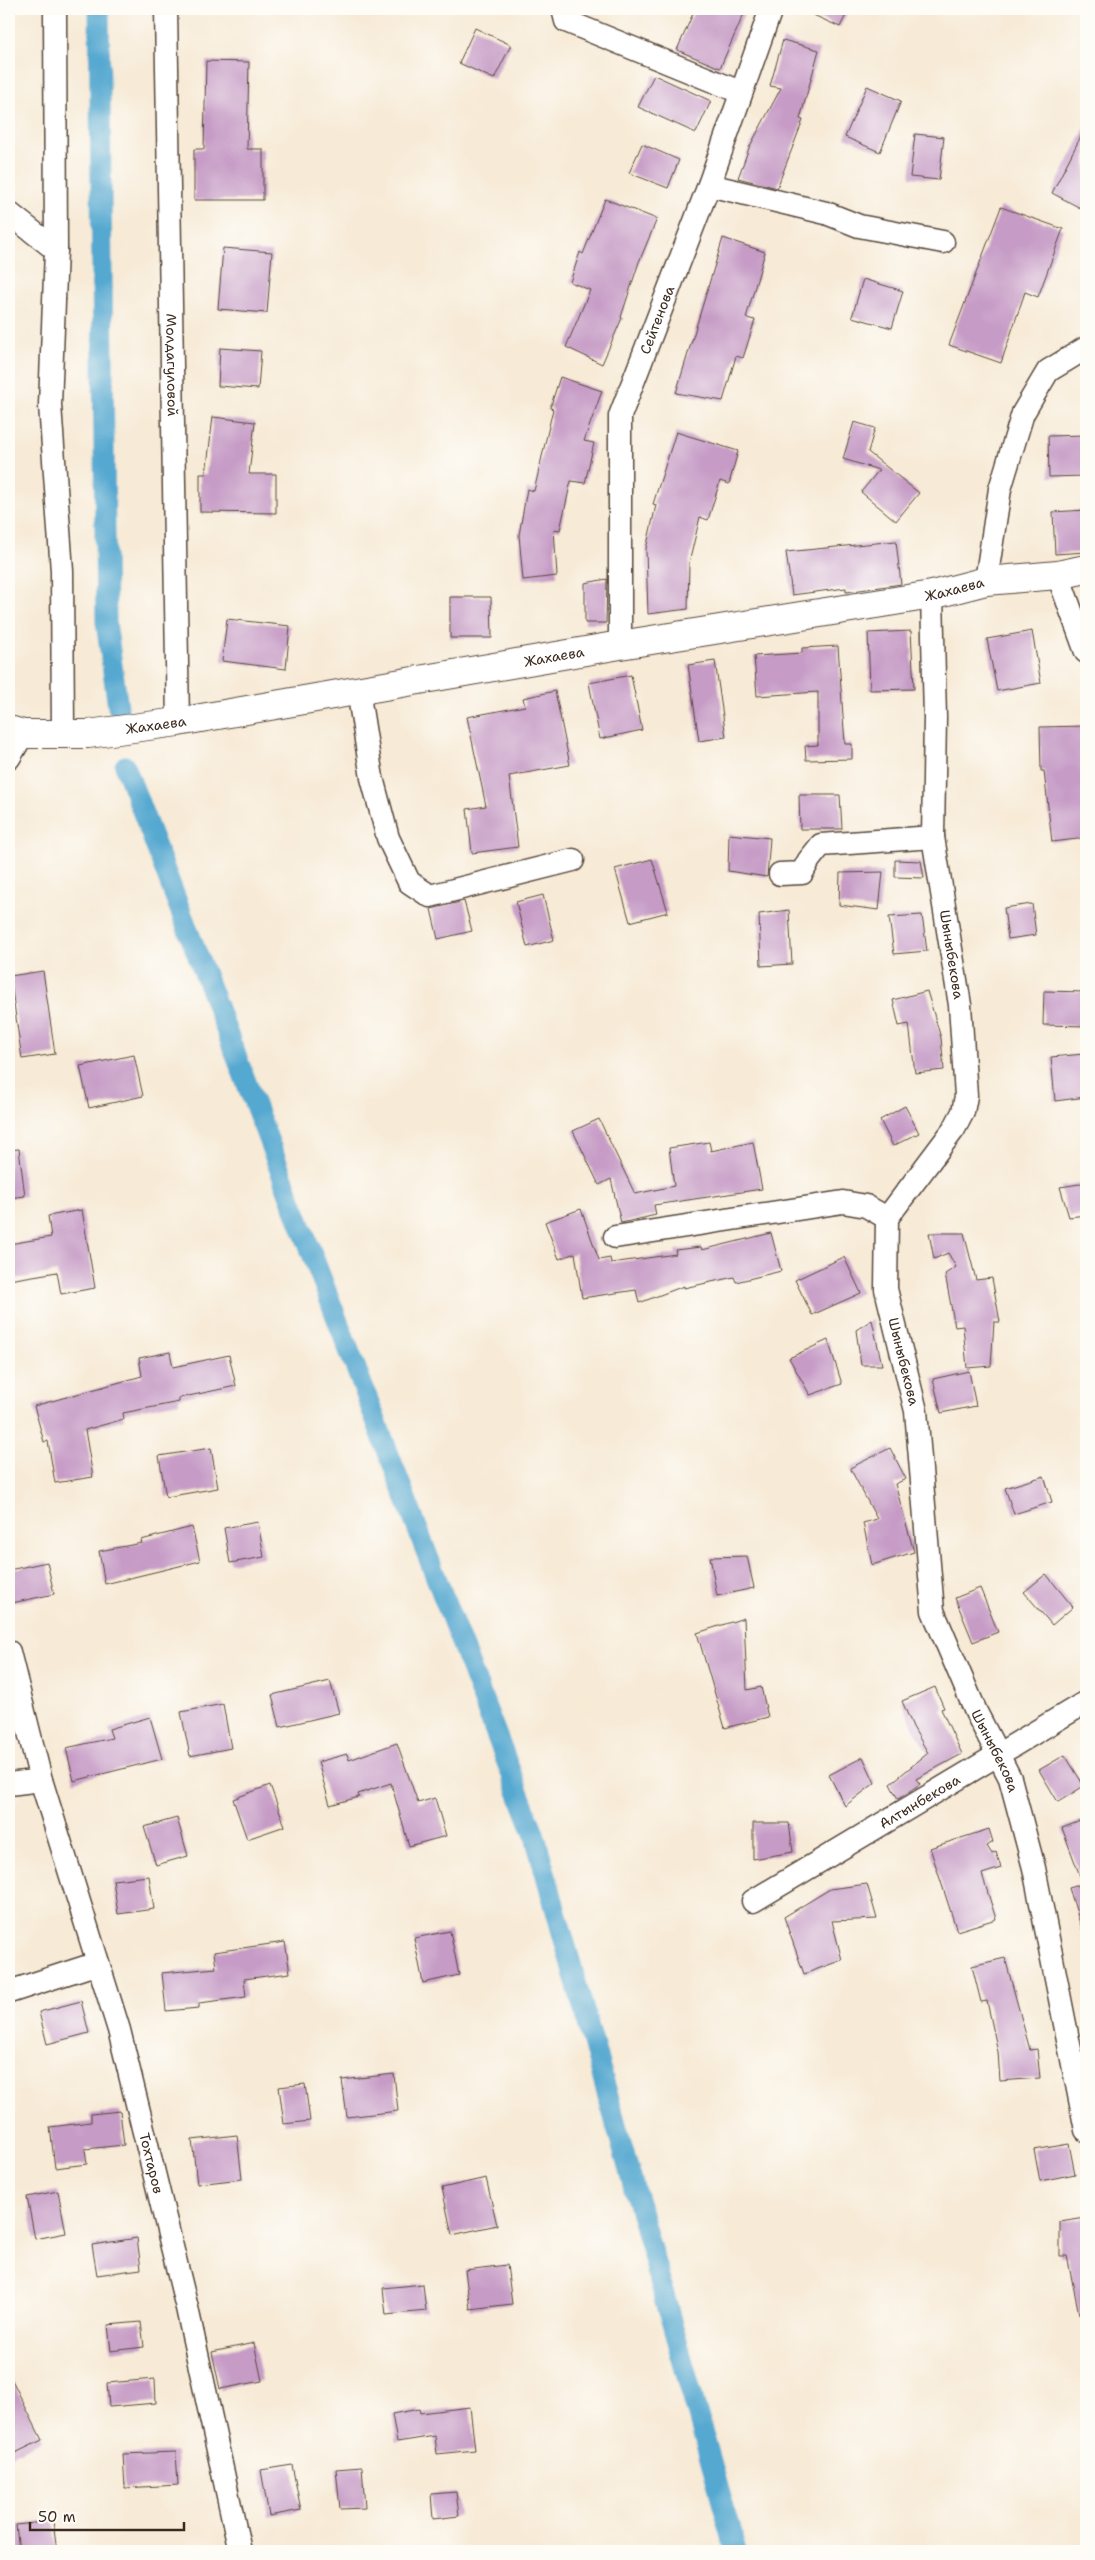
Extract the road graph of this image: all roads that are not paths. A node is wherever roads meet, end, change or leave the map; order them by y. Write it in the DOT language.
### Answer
graph roads {
  1 [pos="55,9"];
  2 [pos="166,9"];
  3 [pos="563,9"];
  4 [pos="771,9"];
  5 [pos="740,92"];
  6 [pos="709,185"];
  7 [pos="9,213"];
  8 [pos="943,242"];
  9 [pos="56,250"];
  10 [pos="1086,348"];
  11 [pos="1086,569"];
  12 [pos="1058,575"];
  13 [pos="986,581"];
  14 [pos="932,595"];
  15 [pos="620,645"];
  16 [pos="1086,652"];
  17 [pos="358,690"];
  18 [pos="173,722"];
  19 [pos="16,732"];
  20 [pos="75,734"];
  21 [pos="9,758"];
  22 [pos="933,837"];
  23 [pos="573,860"];
  24 [pos="780,874"];
  25 [pos="887,1218"];
  26 [pos="615,1237"];
  27 [pos="9,1652"];
  28 [pos="1086,1702"];
  29 [pos="997,1754"];
  30 [pos="41,1780"];
  31 [pos="9,1784"];
  32 [pos="753,1901"];
  33 [pos="98,1963"];
  34 [pos="9,1992"];
  35 [pos="1086,2130"];
  36 [pos="240,2551"];
  1 -- 9 [label="street"];
  2 -- 18 [label="street, Молдагуловой"];
  3 -- 5 [label="street"];
  4 -- 5 [label="street, Сейтенова"];
  5 -- 6 [label="street, Сейтенова"];
  6 -- 8 [label="street"];
  6 -- 15 [label="street, Сейтенова"];
  7 -- 9 [label="street"];
  9 -- 20 [label="street"];
  10 -- 13 [label="street"];
  11 -- 12 [label="street, Жахаева"];
  12 -- 13 [label="street, Жахаева"];
  12 -- 16 [label="street"];
  13 -- 14 [label="street, Жахаева"];
  14 -- 15 [label="street, Жахаева"];
  14 -- 22 [label="street, Шыныбекова"];
  15 -- 17 [label="street, Жахаева"];
  17 -- 18 [label="street, Жахаева"];
  17 -- 23 [label="street"];
  18 -- 20 [label="street, Жахаева"];
  19 -- 20 [label="street, Жахаева"];
  19 -- 21 [label="street"];
  22 -- 24 [label="street"];
  22 -- 25 [label="street, Шыныбекова"];
  25 -- 26 [label="street"];
  25 -- 29 [label="street, Шыныбекова"];
  27 -- 30 [label="street, Тохтаров"];
  28 -- 29 [label="street, Алтынбекова"];
  29 -- 32 [label="street, Алтынбекова"];
  29 -- 35 [label="street, Шыныбекова"];
  30 -- 31 [label="street"];
  30 -- 33 [label="street, Тохтаров"];
  33 -- 34 [label="street"];
  33 -- 36 [label="street, Тохтаров"];
}
